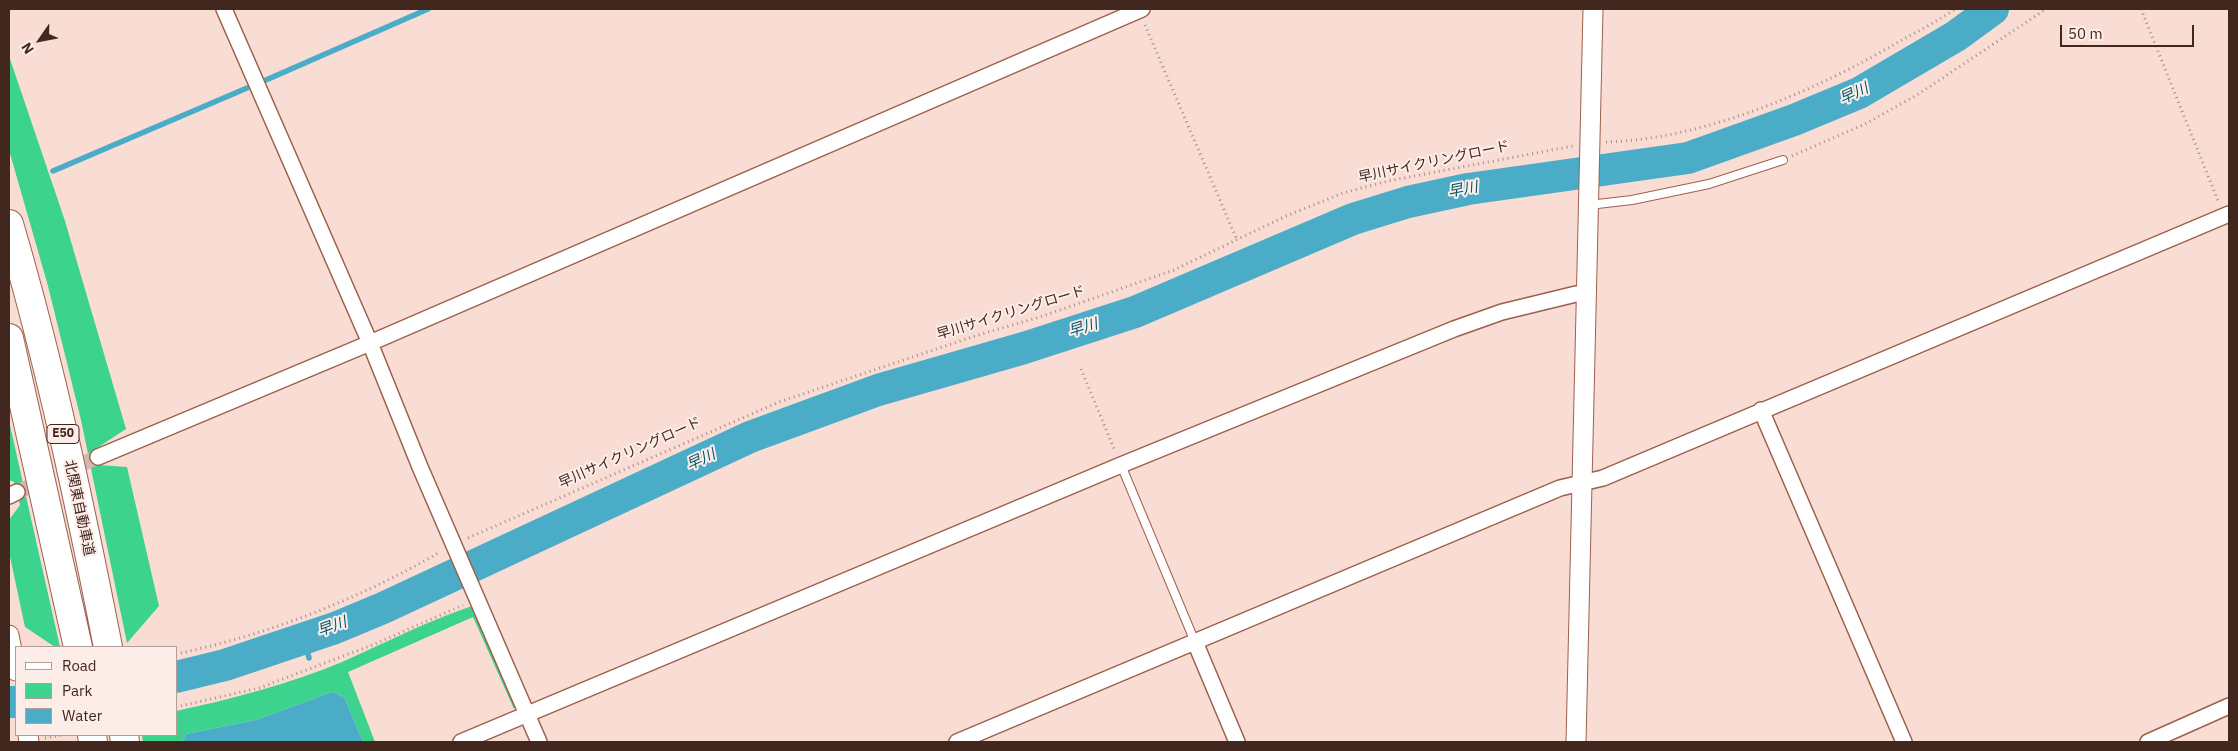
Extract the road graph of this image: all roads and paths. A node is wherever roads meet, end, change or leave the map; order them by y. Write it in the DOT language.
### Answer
graph roads {
  1 [pos="224,9"];
  2 [pos="1139,9"];
  3 [pos="1593,9"];
  4 [pos="1955,9"];
  5 [pos="2046,9"];
  6 [pos="2141,9"];
  7 [pos="1590,145"];
  8 [pos="1783,160"];
  9 [pos="1589,202"];
  10 [pos="2229,215"];
  11 [pos="9,224"];
  12 [pos="1237,240"];
  13 [pos="1587,294"];
  14 [pos="9,338"];
  15 [pos="370,343"];
  16 [pos="1081,369"];
  17 [pos="1761,410"];
  18 [pos="98,457"];
  19 [pos="1121,465"];
  20 [pos="1582,482"];
  21 [pos="456,544"];
  22 [pos="477,598"];
  23 [pos="9,635"];
  24 [pos="1195,642"];
  25 [pos="78,646"];
  26 [pos="108,646"];
  27 [pos="178,654"];
  28 [pos="15,666"];
  29 [pos="2229,706"];
  30 [pos="178,707"];
  31 [pos="527,714"];
  32 [pos="182,730"];
  33 [pos="176,742"];
  34 [pos="461,742"];
  35 [pos="539,742"];
  36 [pos="957,742"];
  37 [pos="1238,742"];
  38 [pos="1576,742"];
  39 [pos="1904,742"];
  40 [pos="2148,742"];
  1 -- 15 [label="street"];
  2 -- 12 [label="path"];
  2 -- 15 [label="street"];
  3 -- 7 [label="street"];
  4 -- 7 [label="path, 早川サイクリングロード"];
  5 -- 8 [label="path"];
  6 -- 10 [label="path"];
  7 -- 9 [label="street"];
  7 -- 12 [label="path, 早川サイクリングロード"];
  8 -- 9 [label="lane"];
  9 -- 13 [label="street"];
  10 -- 17 [label="street"];
  11 -- 26 [label="highway, 北関東自動車道 / E50"];
  12 -- 21 [label="path, 早川サイクリングロード"];
  13 -- 19 [label="street"];
  13 -- 20 [label="street"];
  14 -- 25 [label="highway, E50"];
  15 -- 18 [label="street"];
  15 -- 21 [label="street"];
  16 -- 19 [label="path"];
  17 -- 20 [label="street"];
  17 -- 39 [label="street"];
  19 -- 24 [label="lane"];
  19 -- 31 [label="street"];
  20 -- 24 [label="street"];
  20 -- 38 [label="street"];
  21 -- 22 [label="street"];
  21 -- 27 [label="path, 早川サイクリングロード"];
  22 -- 30 [label="path"];
  22 -- 31 [label="street"];
  23 -- 28 [label="street"];
  24 -- 36 [label="street"];
  24 -- 37 [label="street"];
  29 -- 40 [label="street"];
  31 -- 34 [label="street"];
  31 -- 35 [label="street"];
  32 -- 33 [label="path"];
}
